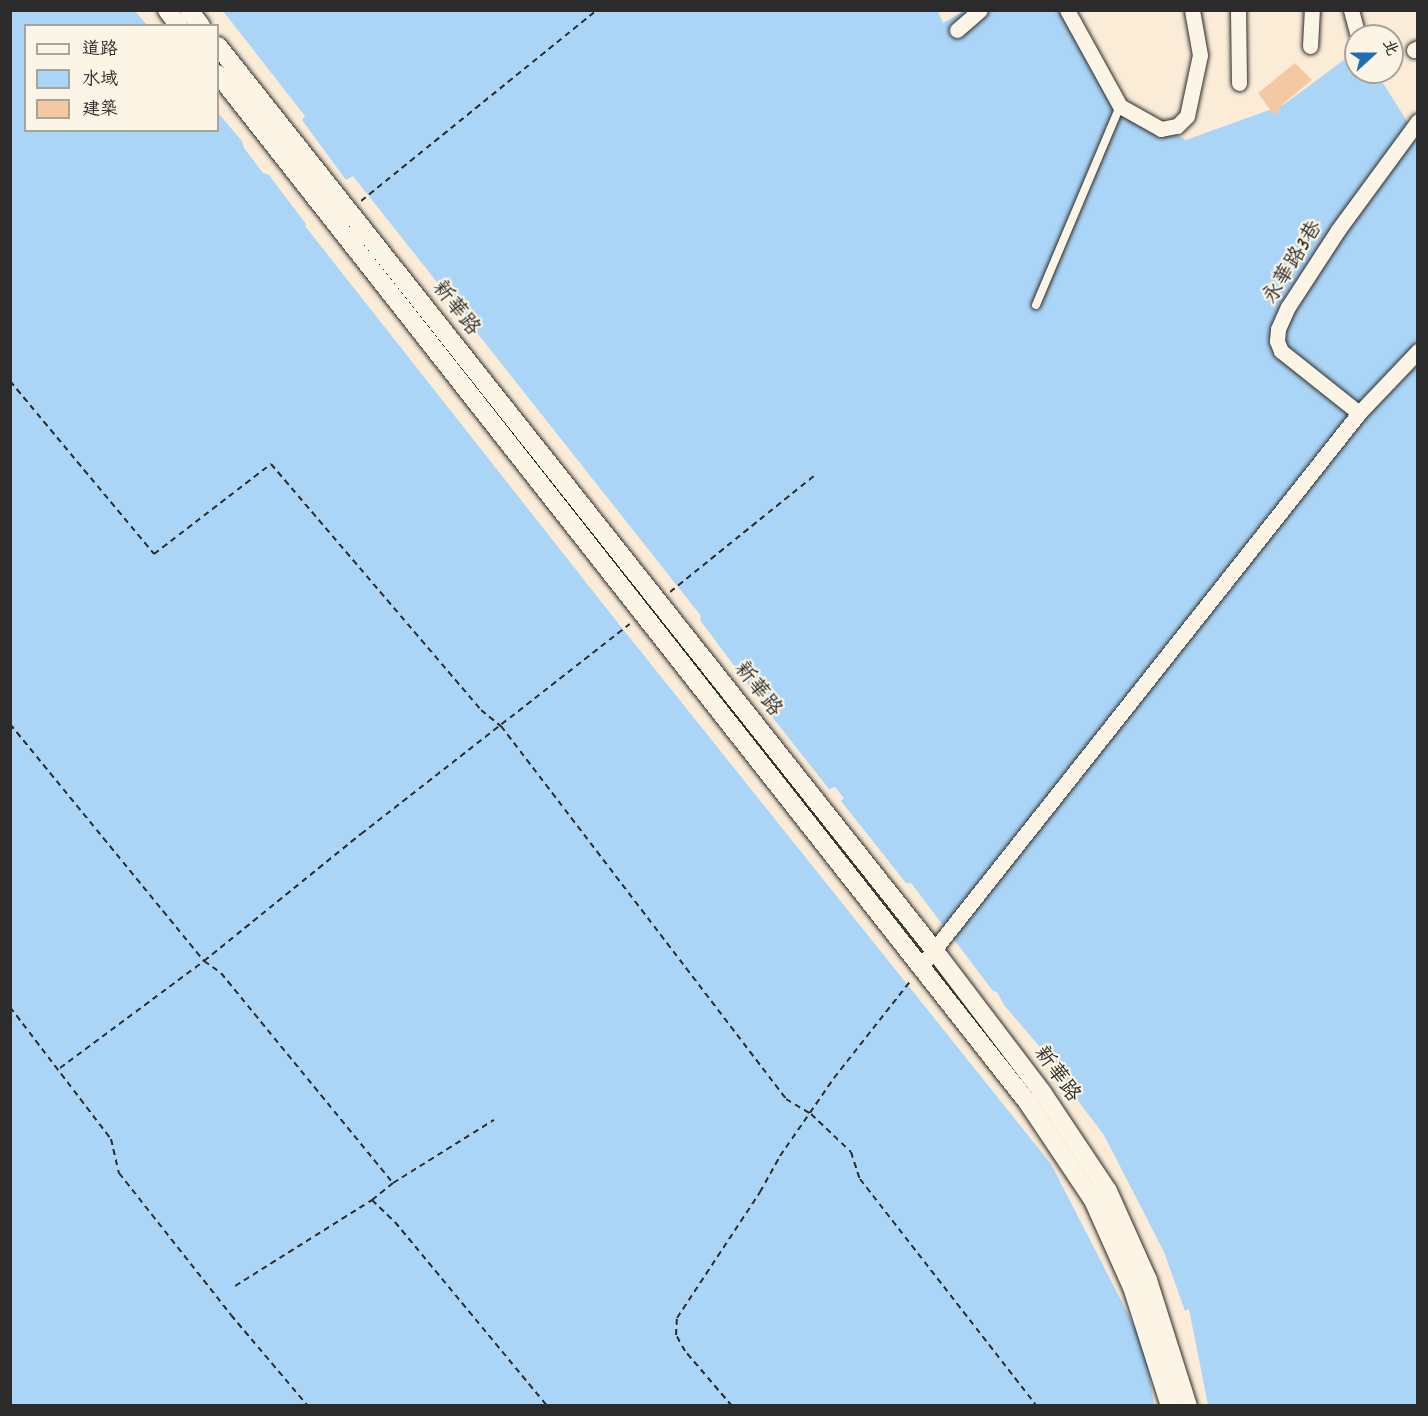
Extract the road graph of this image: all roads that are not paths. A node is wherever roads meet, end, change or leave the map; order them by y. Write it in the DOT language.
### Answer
graph roads {
  1 [pos="167,10"];
  2 [pos="189,10"];
  3 [pos="980,10"];
  4 [pos="1067,10"];
  5 [pos="1192,10"];
  6 [pos="1238,10"];
  7 [pos="1312,10"];
  8 [pos="178,24"];
  9 [pos="200,24"];
  10 [pos="957,30"];
  11 [pos="1310,46"];
  12 [pos="219,47"];
  13 [pos="219,75"];
  14 [pos="1239,83"];
  15 [pos="1120,106"];
  16 [pos="1418,121"];
  17 [pos="1036,305"];
  18 [pos="1418,351"];
  19 [pos="1359,413"];
  20 [pos="935,951"];
  21 [pos="922,965"];
  22 [pos="1170,1406"];
  23 [pos="1188,1406"];
  1 -- 8 [label="street"];
  2 -- 9 [label="street"];
  3 -- 10 [label="street"];
  4 -- 15 [label="street"];
  5 -- 15 [label="street"];
  6 -- 14 [label="street"];
  7 -- 11 [label="street"];
  12 -- 20 [label="street, 新華路"];
  13 -- 21 [label="street, 新華路"];
  15 -- 17 [label="lane"];
  16 -- 19 [label="street, 永華路3巷"];
  18 -- 19 [label="street"];
  19 -- 20 [label="street"];
  20 -- 21 [label="street"];
  20 -- 23 [label="street, 新華路"];
  21 -- 22 [label="street, 新華路"];
}
